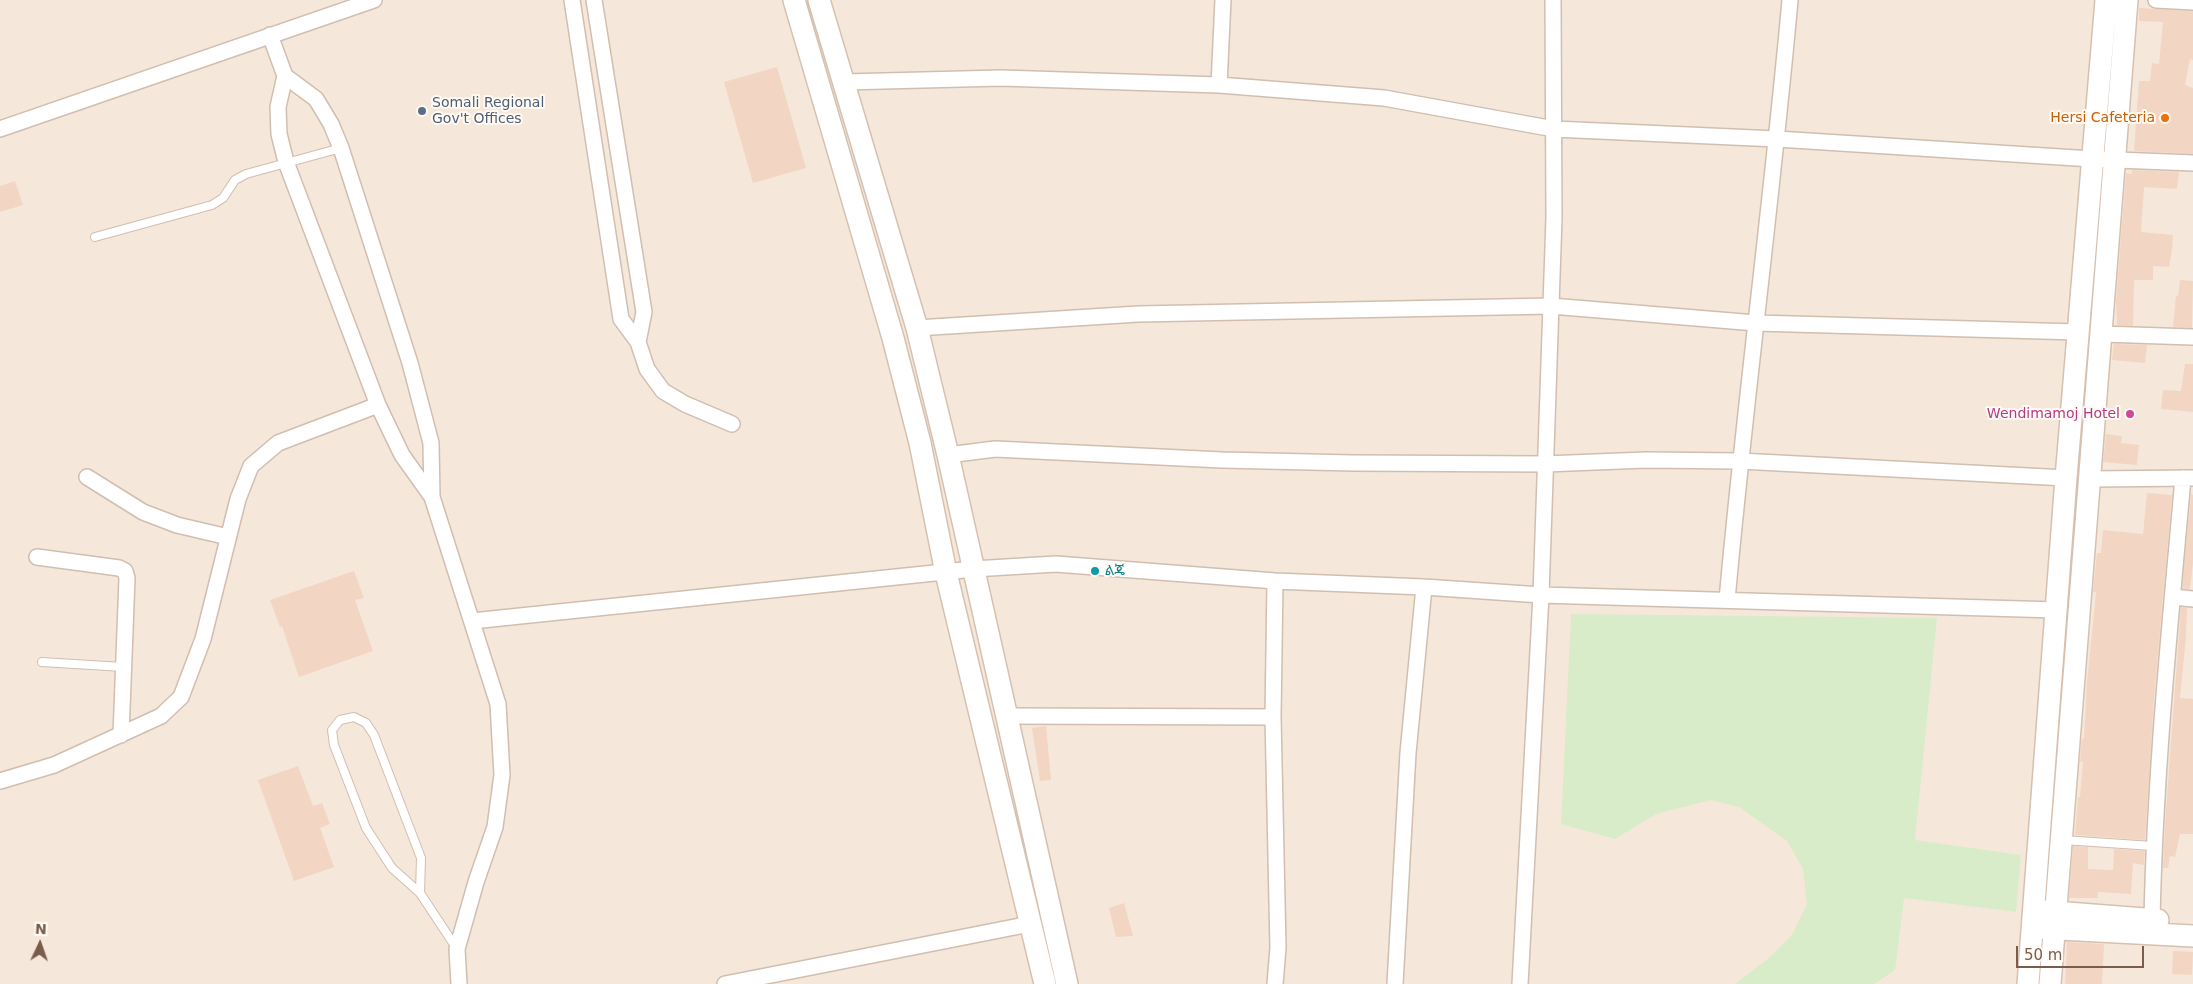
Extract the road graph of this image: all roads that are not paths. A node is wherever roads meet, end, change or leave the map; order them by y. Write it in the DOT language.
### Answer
graph roads {
  1 [pos="374,0"];
  2 [pos="572,0"];
  3 [pos="594,0"];
  4 [pos="794,0"];
  5 [pos="819,0"];
  6 [pos="1224,0"];
  7 [pos="1553,0"];
  8 [pos="1790,0"];
  9 [pos="2106,0"];
  10 [pos="2127,0"];
  11 [pos="2156,0"];
  12 [pos="2193,2"];
  13 [pos="270,35"];
  14 [pos="285,76"];
  15 [pos="844,82"];
  16 [pos="1219,86"];
  17 [pos="0,128"];
  18 [pos="1554,128"];
  19 [pos="1777,139"];
  20 [pos="341,148"];
  21 [pos="2092,159"];
  22 [pos="2115,160"];
  23 [pos="286,162"];
  24 [pos="2193,164"];
  25 [pos="95,237"];
  26 [pos="1551,306"];
  27 [pos="1756,323"];
  28 [pos="917,328"];
  29 [pos="2078,332"];
  30 [pos="2102,334"];
  31 [pos="2193,337"];
  32 [pos="638,342"];
  33 [pos="378,405"];
  34 [pos="732,424"];
  35 [pos="948,455"];
  36 [pos="1740,461"];
  37 [pos="1545,464"];
  38 [pos="87,476"];
  39 [pos="2066,478"];
  40 [pos="2188,478"];
  41 [pos="2090,480"];
  42 [pos="432,497"];
  43 [pos="228,537"];
  44 [pos="37,557"];
  45 [pos="973,569"];
  46 [pos="946,573"];
  47 [pos="1275,581"];
  48 [pos="1424,587"];
  49 [pos="1541,596"];
  50 [pos="2173,597"];
  51 [pos="2193,599"];
  52 [pos="1727,600"];
  53 [pos="2056,610"];
  54 [pos="472,621"];
  55 [pos="42,662"];
  56 [pos="123,667"];
  57 [pos="1006,716"];
  58 [pos="1273,717"];
  59 [pos="121,735"];
  60 [pos="0,781"];
  61 [pos="2062,840"];
  62 [pos="2153,846"];
  63 [pos="420,893"];
  64 [pos="2034,919"];
  65 [pos="2152,920"];
  66 [pos="2055,921"];
  67 [pos="2193,922"];
  68 [pos="1030,924"];
  69 [pos="2193,936"];
  70 [pos="457,949"];
  71 [pos="754,981"];
  72 [pos="459,984"];
  73 [pos="725,984"];
  74 [pos="1045,984"];
  75 [pos="1067,984"];
  76 [pos="1275,984"];
  77 [pos="1395,984"];
  78 [pos="1520,984"];
  79 [pos="2028,984"];
  80 [pos="2050,984"];
  1 -- 13 [label="street"];
  2 -- 32 [label="street"];
  3 -- 32 [label="street"];
  4 -- 46 [label="main road"];
  5 -- 15 [label="main road"];
  6 -- 16 [label="street"];
  7 -- 18 [label="street"];
  8 -- 19 [label="street"];
  9 -- 21 [label="main road"];
  10 -- 22 [label="main road"];
  11 -- 12 [label="street"];
  13 -- 14 [label="street"];
  13 -- 17 [label="street"];
  14 -- 20 [label="street"];
  14 -- 23 [label="street"];
  15 -- 16 [label="street"];
  15 -- 28 [label="main road"];
  16 -- 18 [label="street"];
  18 -- 19 [label="street"];
  18 -- 26 [label="street"];
  19 -- 21 [label="street"];
  19 -- 27 [label="street"];
  20 -- 23 [label="lane"];
  20 -- 42 [label="street"];
  21 -- 22 [label="street"];
  21 -- 29 [label="main road"];
  22 -- 24 [label="street"];
  22 -- 30 [label="main road"];
  23 -- 25 [label="lane"];
  23 -- 33 [label="street"];
  26 -- 27 [label="street"];
  26 -- 28 [label="street"];
  26 -- 37 [label="street"];
  27 -- 29 [label="street"];
  27 -- 36 [label="street"];
  28 -- 35 [label="main road"];
  29 -- 39 [label="main road"];
  30 -- 31 [label="street"];
  30 -- 41 [label="main road"];
  32 -- 34 [label="street"];
  33 -- 42 [label="street"];
  33 -- 43 [label="street"];
  35 -- 37 [label="street"];
  35 -- 45 [label="main road"];
  36 -- 37 [label="street"];
  36 -- 39 [label="street"];
  36 -- 52 [label="street"];
  37 -- 49 [label="street"];
  38 -- 43 [label="street"];
  39 -- 53 [label="main road"];
  40 -- 41 [label="street"];
  40 -- 50 [label="street"];
  41 -- 61 [label="main road"];
  42 -- 54 [label="street"];
  43 -- 59 [label="street"];
  44 -- 56 [label="street"];
  45 -- 46 [label="street"];
  45 -- 47 [label="street"];
  45 -- 57 [label="main road"];
  46 -- 54 [label="street"];
  46 -- 68 [label="main road"];
  47 -- 48 [label="street"];
  47 -- 58 [label="street"];
  48 -- 49 [label="street"];
  48 -- 77 [label="street"];
  49 -- 52 [label="street"];
  49 -- 78 [label="street"];
  50 -- 51 [label="street"];
  50 -- 62 [label="street"];
  52 -- 53 [label="street"];
  53 -- 64 [label="main road"];
  54 -- 70 [label="street"];
  55 -- 56 [label="lane"];
  56 -- 59 [label="street"];
  57 -- 58 [label="street"];
  57 -- 75 [label="main road"];
  58 -- 76 [label="street"];
  59 -- 60 [label="street"];
  61 -- 62 [label="lane"];
  61 -- 66 [label="main road"];
  62 -- 65 [label="street"];
  63 -- 63 [label="lane"];
  63 -- 70 [label="lane"];
  64 -- 66 [label="main road"];
  64 -- 79 [label="main road"];
  65 -- 66 [label="main road"];
  65 -- 67 [label="main road"];
  66 -- 69 [label="main road"];
  66 -- 80 [label="main road"];
  68 -- 71 [label="street"];
  68 -- 74 [label="main road"];
  70 -- 72 [label="street"];
  71 -- 73 [label="street"];
}
